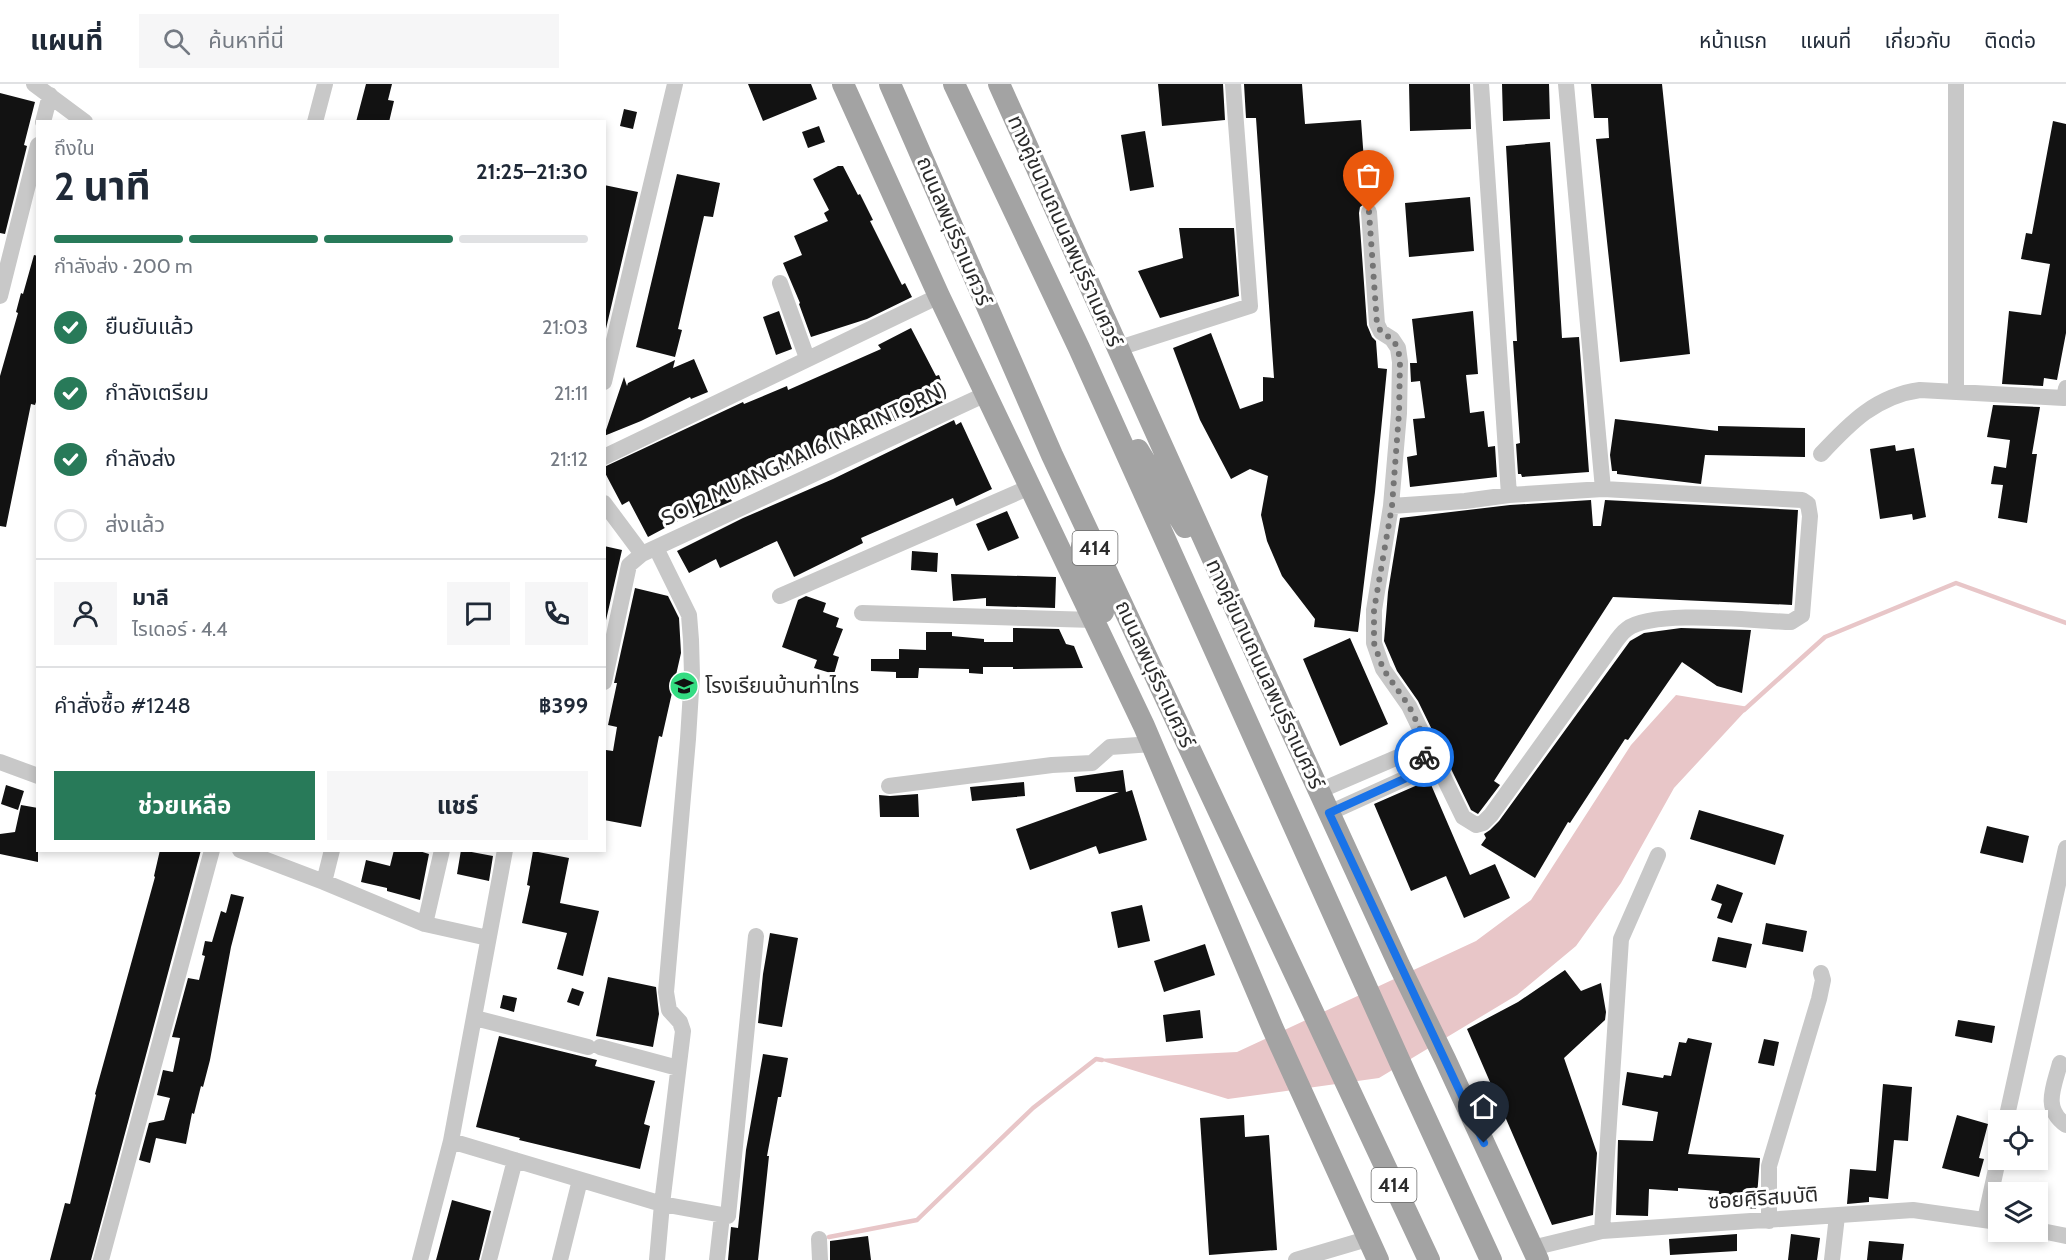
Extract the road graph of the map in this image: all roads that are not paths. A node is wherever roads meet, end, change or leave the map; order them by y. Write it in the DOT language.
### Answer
graph roads {
  1 [pos="34,84"];
  2 [pos="325,84"];
  3 [pos="675,84"];
  4 [pos="843,84"];
  5 [pos="890,84"];
  6 [pos="954,84"];
  7 [pos="999,84"];
  8 [pos="1233,84"];
  9 [pos="1480,84"];
  10 [pos="1566,84"];
  11 [pos="1956,84"];
  12 [pos="50,96"];
  13 [pos="44,120"];
  14 [pos="82,120"];
  15 [pos="316,120"];
  16 [pos="36,153"];
  17 [pos="1369,212"];
  18 [pos="780,283"];
  19 [pos="0,296"];
  20 [pos="939,296"];
  21 [pos="1079,348"];
  22 [pos="1119,348"];
  23 [pos="807,358"];
  24 [pos="606,374"];
  25 [pos="2066,388"];
  26 [pos="1956,392"];
  27 [pos="986,394"];
  28 [pos="1821,454"];
  29 [pos="1052,455"];
  30 [pos="606,456"];
  31 [pos="1030,487"];
  32 [pos="1604,489"];
  33 [pos="1509,495"];
  34 [pos="606,505"];
  35 [pos="1392,506"];
  36 [pos="649,551"];
  37 [pos="780,596"];
  38 [pos="1235,608"];
  39 [pos="862,613"];
  40 [pos="1094,620"];
  41 [pos="606,673"];
  42 [pos="1148,735"];
  43 [pos="1427,756"];
  44 [pos="0,762"];
  45 [pos="36,775"];
  46 [pos="889,786"];
  47 [pos="1319,791"];
  48 [pos="1329,813"];
  49 [pos="2066,848"];
  50 [pos="211,852"];
  51 [pos="245,852"];
  52 [pos="332,852"];
  53 [pos="441,852"];
  54 [pos="506,852"];
  55 [pos="1658,855"];
  56 [pos="324,882"];
  57 [pos="425,924"];
  58 [pos="756,936"];
  59 [pos="488,938"];
  60 [pos="1821,973"];
  61 [pos="474,1018"];
  62 [pos="2060,1063"];
  63 [pos="678,1068"];
  64 [pos="2008,1110"];
  65 [pos="2066,1125"];
  66 [pos="451,1141"];
  67 [pos="515,1160"];
  68 [pos="580,1180"];
  69 [pos="662,1204"];
  70 [pos="722,1216"];
  71 [pos="1837,1216"];
  72 [pos="1988,1220"];
  73 [pos="1769,1221"];
  74 [pos="1602,1231"];
  75 [pos="2048,1232"];
  76 [pos="2066,1236"];
  77 [pos="819,1239"];
  78 [pos="1368,1239"];
  79 [pos="1535,1254"];
  80 [pos="101,1260"];
  81 [pos="420,1260"];
  82 [pos="489,1260"];
  83 [pos="560,1260"];
  84 [pos="657,1260"];
  85 [pos="717,1260"];
  86 [pos="820,1260"];
  87 [pos="1296,1260"];
  88 [pos="1378,1260"];
  89 [pos="1429,1260"];
  90 [pos="1491,1260"];
  91 [pos="1832,1260"];
  1 -- 12 [label="street"];
  2 -- 15 [label="street"];
  3 -- 24 [label="street"];
  4 -- 20 [label="main road, 414"];
  5 -- 29 [label="main road, ถนนลพบุรีราเมศวร์ / 414"];
  6 -- 21 [label="main road, 414"];
  7 -- 22 [label="main road, ทางคู่ขนานถนนลพบุรีราเมศวร์"];
  8 -- 22 [label="street"];
  9 -- 33 [label="street"];
  10 -- 32 [label="street"];
  11 -- 26 [label="street"];
  12 -- 13 [label="street"];
  12 -- 14 [label="street"];
  16 -- 19 [label="street"];
  17 -- 35 [label="street"];
  18 -- 23 [label="street"];
  20 -- 23 [label="street"];
  20 -- 27 [label="main road, 414"];
  21 -- 38 [label="main road"];
  21 -- 90 [label="main road, 414"];
  22 -- 38 [label="main road, ทางคู่ขนานถนนลพบุรีราเมศวร์"];
  23 -- 30 [label="street"];
  25 -- 26 [label="street"];
  26 -- 28 [label="street"];
  27 -- 31 [label="main road, 414"];
  27 -- 36 [label="street, SOI 2 MUANGMAI 6 (NARINTORN)"];
  29 -- 42 [label="main road"];
  29 -- 89 [label="main road, ถนนลพบุรีราเมศวร์ / 414"];
  31 -- 37 [label="street"];
  31 -- 40 [label="main road, 414"];
  32 -- 33 [label="street"];
  32 -- 43 [label="street"];
  33 -- 35 [label="street"];
  34 -- 36 [label="street"];
  35 -- 43 [label="street"];
  36 -- 41 [label="street"];
  36 -- 63 [label="street"];
  38 -- 47 [label="main road, ทางคู่ขนานถนนลพบุรีราเมศวร์"];
  39 -- 40 [label="street"];
  40 -- 42 [label="main road, 414"];
  42 -- 46 [label="street"];
  42 -- 78 [label="main road, 414"];
  43 -- 47 [label="street"];
  43 -- 48 [label="street"];
  44 -- 45 [label="street"];
  47 -- 48 [label="main road, ทางคู่ขนานถนนลพบุรีราเมศวร์"];
  48 -- 79 [label="main road, ทางคู่ขนานถนนลพบุรีราเมศวร์"];
  49 -- 64 [label="street"];
  50 -- 80 [label="street"];
  51 -- 56 [label="street"];
  52 -- 56 [label="street"];
  53 -- 57 [label="street"];
  54 -- 59 [label="street"];
  55 -- 74 [label="street"];
  56 -- 57 [label="street"];
  57 -- 59 [label="street"];
  58 -- 70 [label="street"];
  59 -- 61 [label="street"];
  60 -- 73 [label="street"];
  61 -- 63 [label="street"];
  61 -- 66 [label="street"];
  62 -- 65 [label="street"];
  63 -- 69 [label="street"];
  66 -- 67 [label="street"];
  66 -- 81 [label="street"];
  67 -- 68 [label="street"];
  67 -- 82 [label="street"];
  68 -- 69 [label="street"];
  68 -- 83 [label="street"];
  69 -- 70 [label="street"];
  69 -- 84 [label="street"];
  70 -- 85 [label="street"];
  71 -- 72 [label="street, ซอยศิริสมบัติ"];
  71 -- 73 [label="street, ซอยศิริสมบัติ"];
  71 -- 91 [label="street"];
  73 -- 74 [label="street, ซอยศิริสมบัติ"];
  74 -- 79 [label="street, ซอยศิริสมบัติ"];
  75 -- 76 [label="street"];
  77 -- 86 [label="street"];
  78 -- 87 [label="street"];
  78 -- 88 [label="main road, 414"];
}
